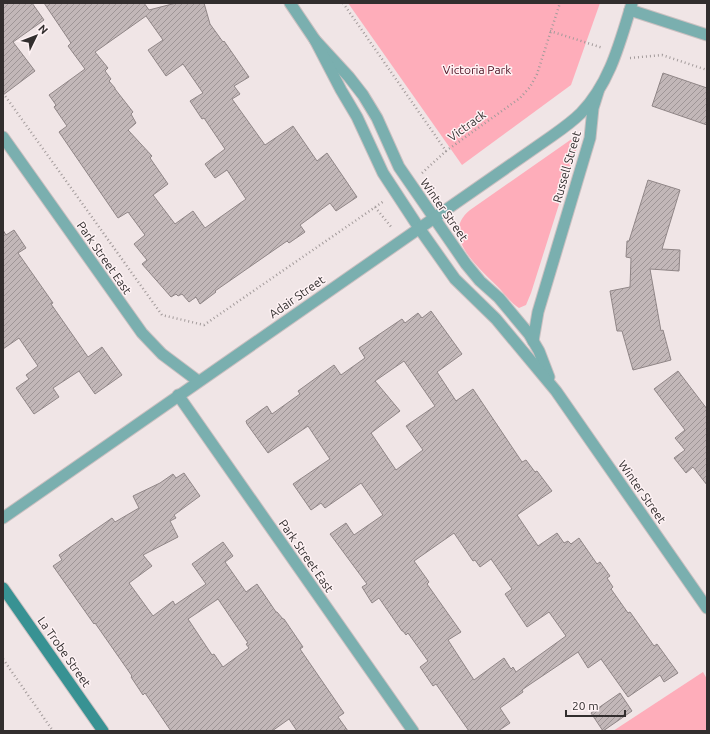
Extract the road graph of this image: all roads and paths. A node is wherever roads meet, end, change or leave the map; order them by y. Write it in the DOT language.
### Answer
graph roads {
  1 [pos="290,3"];
  2 [pos="343,3"];
  3 [pos="560,3"];
  4 [pos="631,7"];
  5 [pos="707,34"];
  6 [pos="315,40"];
  7 [pos="599,90"];
  8 [pos="3,93"];
  9 [pos="3,137"];
  10 [pos="446,151"];
  11 [pos="409,182"];
  12 [pos="395,193"];
  13 [pos="434,217"];
  14 [pos="419,228"];
  15 [pos="533,341"];
  16 [pos="198,381"];
  17 [pos="556,390"];
  18 [pos="178,395"];
  19 [pos="3,518"];
  20 [pos="3,588"];
  21 [pos="707,608"];
  22 [pos="3,659"];
  23 [pos="53,731"];
  24 [pos="103,731"];
  25 [pos="413,731"];
  1 -- 6 [label="street, Winter Street"];
  2 -- 10 [label="path, Victrack"];
  3 -- 10 [label="path, Victrack"];
  4 -- 5 [label="street"];
  4 -- 7 [label="street, Russell Street"];
  6 -- 11 [label="street, Winter Street"];
  6 -- 12 [label="street, Winter Street"];
  7 -- 13 [label="street, Adair Street"];
  7 -- 15 [label="street, Russell Street"];
  8 -- 12 [label="path"];
  9 -- 16 [label="street, Park Street East"];
  10 -- 11 [label="path"];
  11 -- 13 [label="street, Winter Street"];
  12 -- 14 [label="street, Winter Street"];
  13 -- 14 [label="street, Adair Street"];
  13 -- 15 [label="street, Winter Street"];
  14 -- 16 [label="street, Adair Street"];
  14 -- 17 [label="street, Winter Street"];
  15 -- 17 [label="street, Winter Street"];
  16 -- 18 [label="street, Adair Street"];
  17 -- 21 [label="street, Winter Street"];
  18 -- 19 [label="street, Adair Street"];
  18 -- 25 [label="street, Park Street East"];
  20 -- 24 [label="main road, La Trobe Street"];
  22 -- 23 [label="path"];
}
